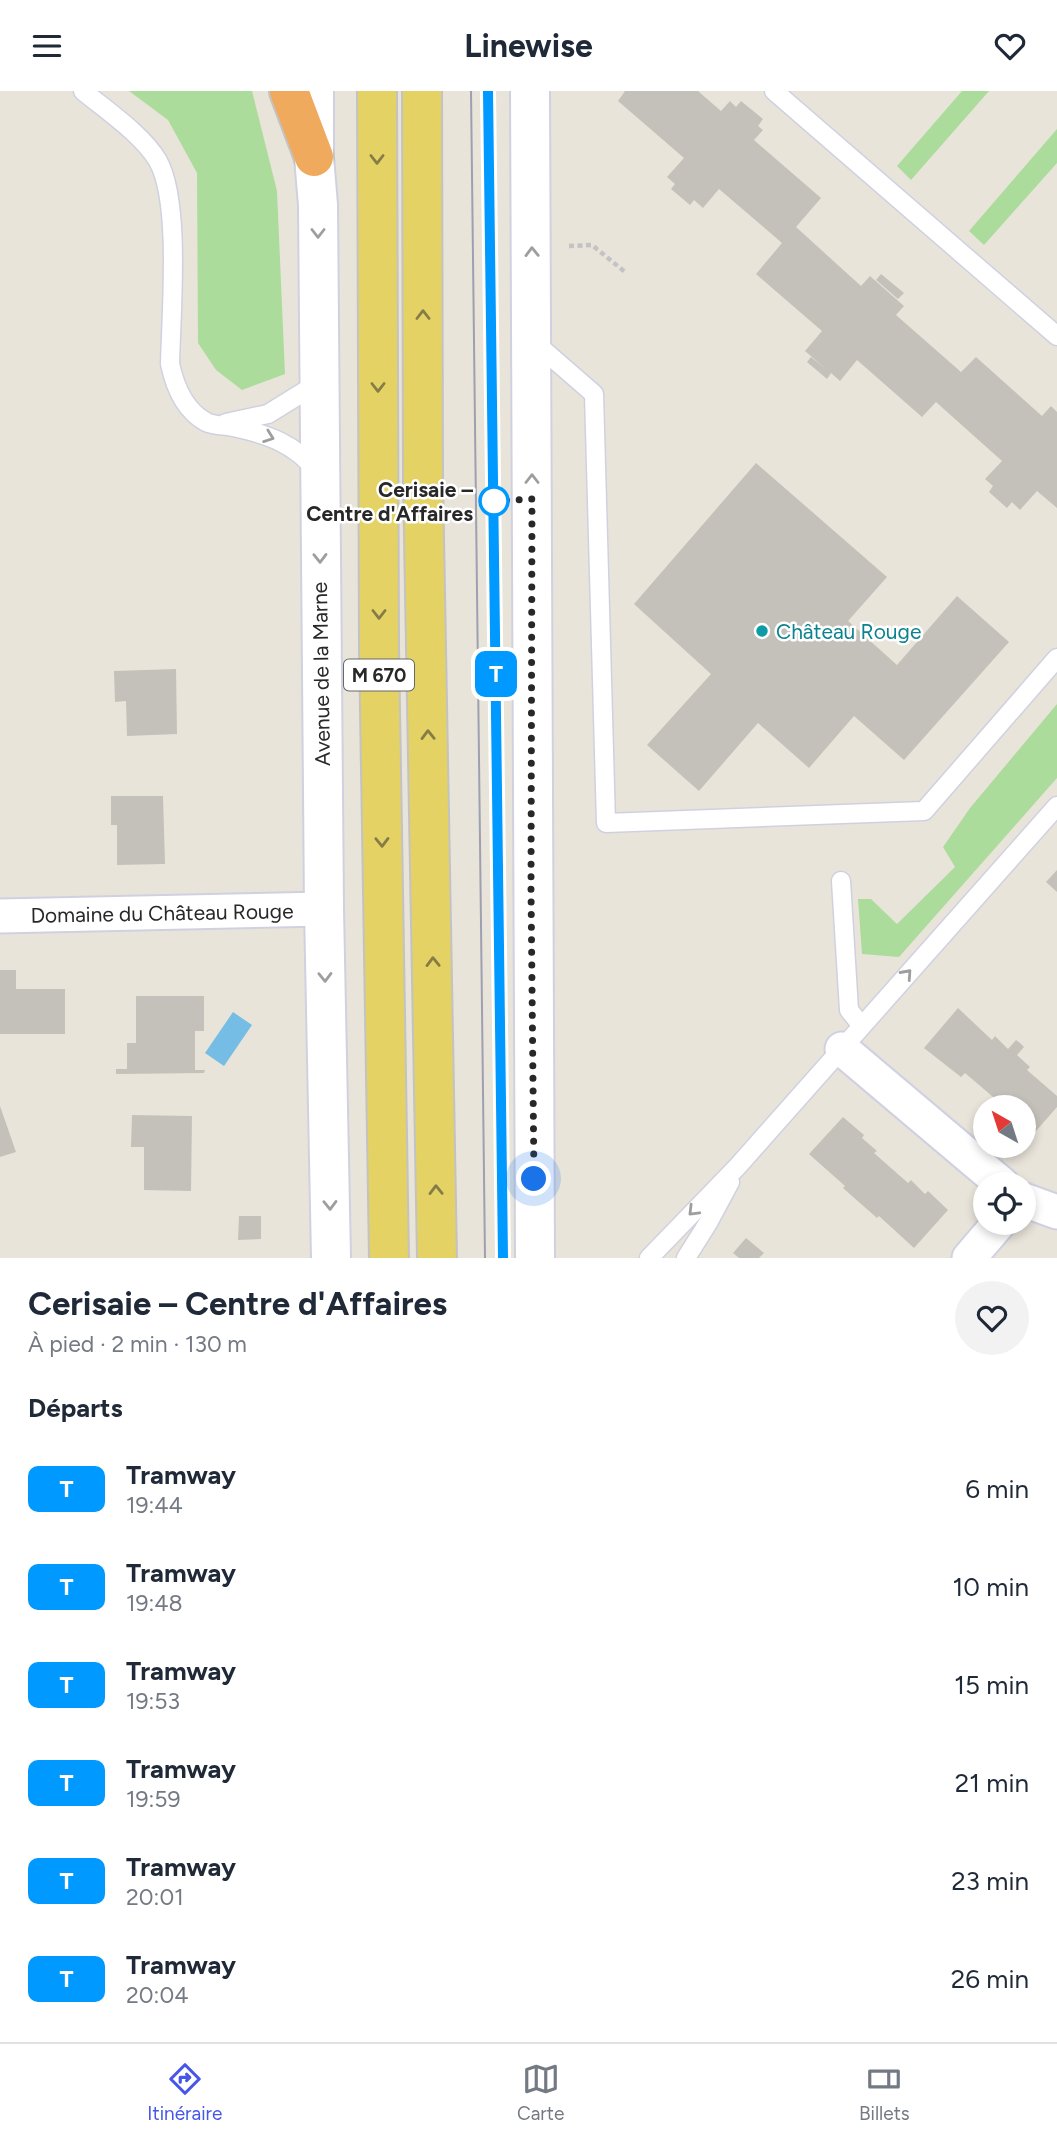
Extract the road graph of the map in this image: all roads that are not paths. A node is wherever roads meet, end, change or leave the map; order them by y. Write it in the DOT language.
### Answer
graph roads {
  1 [pos="83,91"];
  2 [pos="289,91"];
  3 [pos="314,91"];
  4 [pos="377,91"];
  5 [pos="422,91"];
  6 [pos="530,91"];
  7 [pos="774,91"];
  8 [pos="314,157"];
  9 [pos="1057,336"];
  10 [pos="533,341"];
  11 [pos="318,383"];
  12 [pos="208,423"];
  13 [pos="319,474"];
  14 [pos="1057,658"];
  15 [pos="1057,806"];
  16 [pos="841,881"];
  17 [pos="324,909"];
  18 [pos="0,916"];
  19 [pos="852,1037"];
  20 [pos="738,1166"];
  21 [pos="990,1172"];
  22 [pos="1036,1204"];
  23 [pos="1057,1212"];
  24 [pos="989,1235"];
  25 [pos="331,1258"];
  26 [pos="389,1258"];
  27 [pos="437,1258"];
  28 [pos="535,1258"];
  29 [pos="649,1258"];
  30 [pos="686,1258"];
  31 [pos="969,1258"];
  1 -- 12 [label="lane"];
  2 -- 8 [label="highway"];
  3 -- 8 [label="street, Avenue de la Marne"];
  4 -- 26 [label="main road, M 670, one-way"];
  27 -- 5 [label="main road, M 670, one-way"];
  10 -- 6 [label="street, one-way"];
  7 -- 9 [label="lane"];
  8 -- 11 [label="street, Avenue de la Marne, one-way"];
  10 -- 14 [label="lane"];
  28 -- 10 [label="street, one-way"];
  11 -- 12 [label="lane"];
  11 -- 13 [label="street, Avenue de la Marne"];
  12 -- 13 [label="lane, one-way"];
  13 -- 17 [label="street, Avenue de la Marne, one-way"];
  19 -- 15 [label="lane, one-way"];
  16 -- 19 [label="lane"];
  17 -- 18 [label="street, Domaine du Château Rouge"];
  17 -- 25 [label="street, Avenue de la Marne, one-way"];
  19 -- 20 [label="lane"];
  19 -- 21 [label="street"];
  20 -- 29 [label="lane, one-way"];
  20 -- 30 [label="lane"];
  22 -- 23 [label="street"];
  24 -- 31 [label="street"];
}
